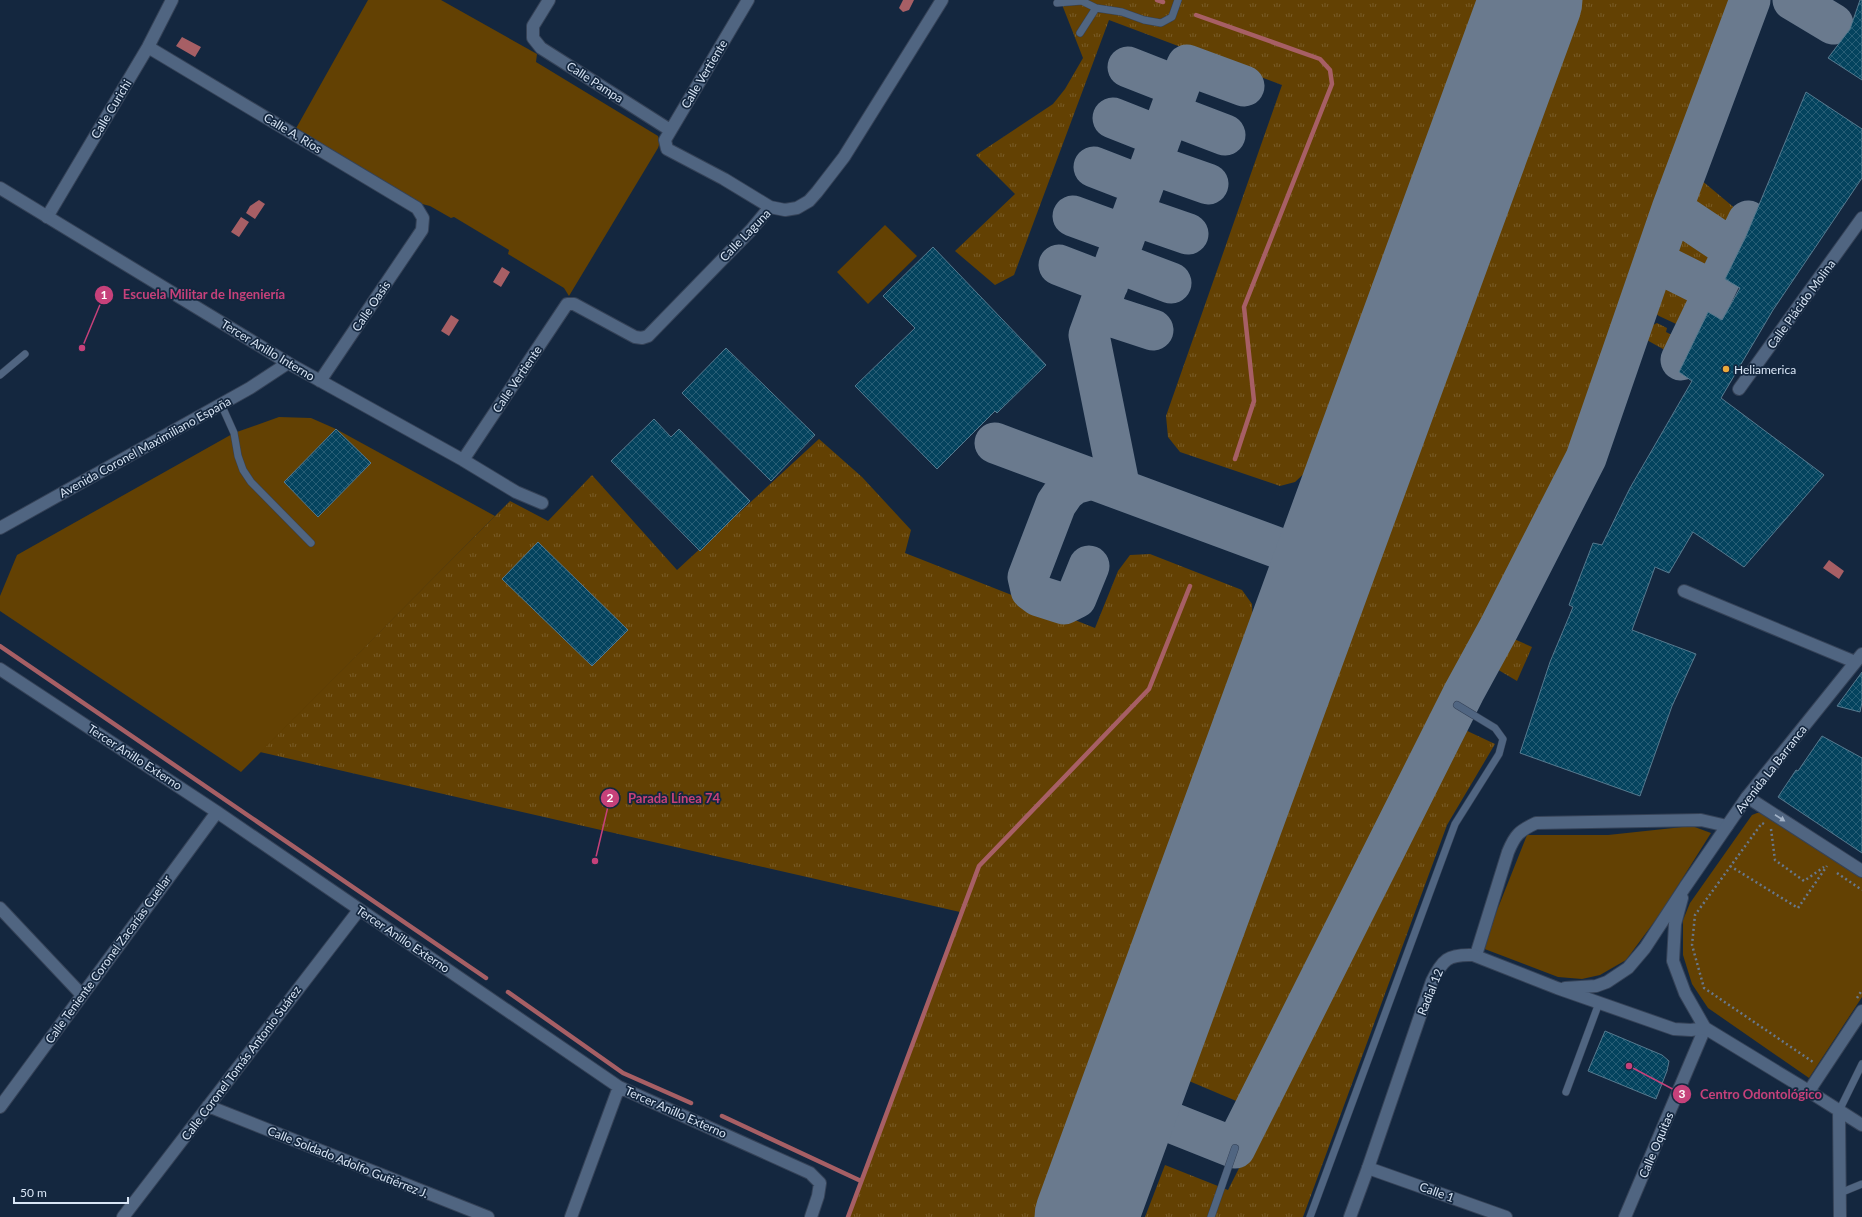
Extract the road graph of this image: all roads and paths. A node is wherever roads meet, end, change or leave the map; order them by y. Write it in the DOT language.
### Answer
graph roads {
  1 [pos="172,0"];
  2 [pos="549,0"];
  3 [pos="748,0"];
  4 [pos="942,0"];
  5 [pos="1178,0"];
  6 [pos="1057,3"];
  7 [pos="1096,8"];
  8 [pos="1080,33"];
  9 [pos="148,46"];
  10 [pos="670,130"];
  11 [pos="0,188"];
  12 [pos="770,207"];
  13 [pos="47,217"];
  14 [pos="1862,218"];
  15 [pos="422,230"];
  16 [pos="574,304"];
  17 [pos="25,354"];
  18 [pos="288,363"];
  19 [pos="0,375"];
  20 [pos="320,381"];
  21 [pos="1739,389"];
  22 [pos="221,404"];
  23 [pos="463,460"];
  24 [pos="542,503"];
  25 [pos="0,528"];
  26 [pos="311,543"];
  27 [pos="1684,590"];
  28 [pos="1859,658"];
  29 [pos="0,669"];
  30 [pos="1458,705"];
  31 [pos="1747,797"];
  32 [pos="217,812"];
  33 [pos="1727,826"];
  34 [pos="1771,829"];
  35 [pos="1777,833"];
  36 [pos="1820,862"];
  37 [pos="1730,866"];
  38 [pos="1826,866"];
  39 [pos="1862,871"];
  40 [pos="1685,887"];
  41 [pos="1862,890"];
  42 [pos="0,908"];
  43 [pos="359,910"];
  44 [pos="1476,955"];
  45 [pos="1558,988"];
  46 [pos="1862,990"];
  47 [pos="82,995"];
  48 [pos="1599,1003"];
  49 [pos="1858,1007"];
  50 [pos="1705,1028"];
  51 [pos="1862,1064"];
  52 [pos="1818,1065"];
  53 [pos="619,1087"];
  54 [pos="1809,1091"];
  55 [pos="1566,1092"];
  56 [pos="208,1106"];
  57 [pos="0,1107"];
  58 [pos="1839,1111"];
  59 [pos="1862,1125"];
  60 [pos="1235,1148"];
  61 [pos="1368,1168"];
  62 [pos="1862,1184"];
  63 [pos="1840,1193"];
  64 [pos="123,1217"];
  65 [pos="488,1217"];
  66 [pos="571,1217"];
  67 [pos="811,1217"];
  68 [pos="1211,1217"];
  69 [pos="1310,1217"];
  70 [pos="1350,1217"];
  71 [pos="1506,1217"];
  72 [pos="1625,1217"];
  73 [pos="1840,1217"];
  1 -- 9 [label="street, Calle Curichi"];
  2 -- 10 [label="street, Calle Pampa"];
  3 -- 10 [label="street, Calle Vertiente"];
  4 -- 12 [label="street, Calle Laguna"];
  5 -- 7 [label="lane"];
  6 -- 7 [label="lane"];
  7 -- 8 [label="lane"];
  9 -- 13 [label="street, Calle Curichi"];
  9 -- 15 [label="street, Calle A. Ríos"];
  10 -- 12 [label="street, Calle Vertiente"];
  11 -- 13 [label="street, Tercer Anillo Interno"];
  12 -- 16 [label="street, Calle Laguna"];
  13 -- 18 [label="street, Tercer Anillo Interno"];
  14 -- 21 [label="street, Calle Plácido Molina"];
  15 -- 20 [label="street, Calle Oasis"];
  16 -- 23 [label="street, Calle Vertiente"];
  17 -- 19 [label="lane"];
  18 -- 20 [label="street, Tercer Anillo Interno"];
  18 -- 22 [label="street, Avenida Coronel Maximiliano España"];
  20 -- 23 [label="street, Tercer Anillo Interno"];
  22 -- 25 [label="street, Avenida Coronel Maximiliano España"];
  22 -- 26 [label="lane"];
  23 -- 24 [label="street, Tercer Anillo Interno"];
  27 -- 28 [label="street"];
  28 -- 31 [label="street, Avenida La Barranca"];
  29 -- 32 [label="street, Tercer Anillo Externo"];
  30 -- 69 [label="lane"];
  31 -- 33 [label="street, Avenida La Barranca"];
  31 -- 39 [label="street, one-way"];
  32 -- 43 [label="street, Tercer Anillo Externo"];
  32 -- 47 [label="street, Calle Teniente Coronel Zacarías Cuellar"];
  33 -- 40 [label="street, Avenida La Barranca"];
  33 -- 44 [label="street"];
  34 -- 35 [label="path"];
  34 -- 37 [label="path"];
  34 -- 38 [label="path"];
  36 -- 38 [label="path"];
  37 -- 38 [label="path"];
  37 -- 52 [label="path"];
  38 -- 41 [label="path"];
  40 -- 45 [label="street, Avenida La Barranca"];
  40 -- 50 [label="street, Avenida La Barranca"];
  42 -- 47 [label="street"];
  43 -- 53 [label="street, Tercer Anillo Externo"];
  43 -- 56 [label="street, Calle Coronel Tomás Antonio Suárez"];
  44 -- 45 [label="street, Radial 12"];
  44 -- 61 [label="street, Radial 12"];
  45 -- 48 [label="street, Radial 12"];
  46 -- 49 [label="path"];
  47 -- 57 [label="street, Calle Teniente Coronel Zacarías Cuellar"];
  48 -- 50 [label="street, Radial 12"];
  48 -- 55 [label="lane"];
  49 -- 54 [label="street"];
  50 -- 54 [label="street"];
  50 -- 72 [label="street, Calle Oquitas"];
  51 -- 58 [label="lane"];
  53 -- 66 [label="street"];
  53 -- 67 [label="street, Tercer Anillo Externo"];
  54 -- 58 [label="street"];
  56 -- 64 [label="street, Calle Coronel Tomás Antonio Suárez"];
  56 -- 65 [label="street, Calle Soldado Adolfo Gutiérrez J."];
  58 -- 59 [label="street"];
  58 -- 63 [label="street"];
  60 -- 68 [label="lane"];
  61 -- 70 [label="street, Radial 12"];
  61 -- 71 [label="street, Calle 1"];
  62 -- 63 [label="lane"];
  63 -- 73 [label="street"];
}
